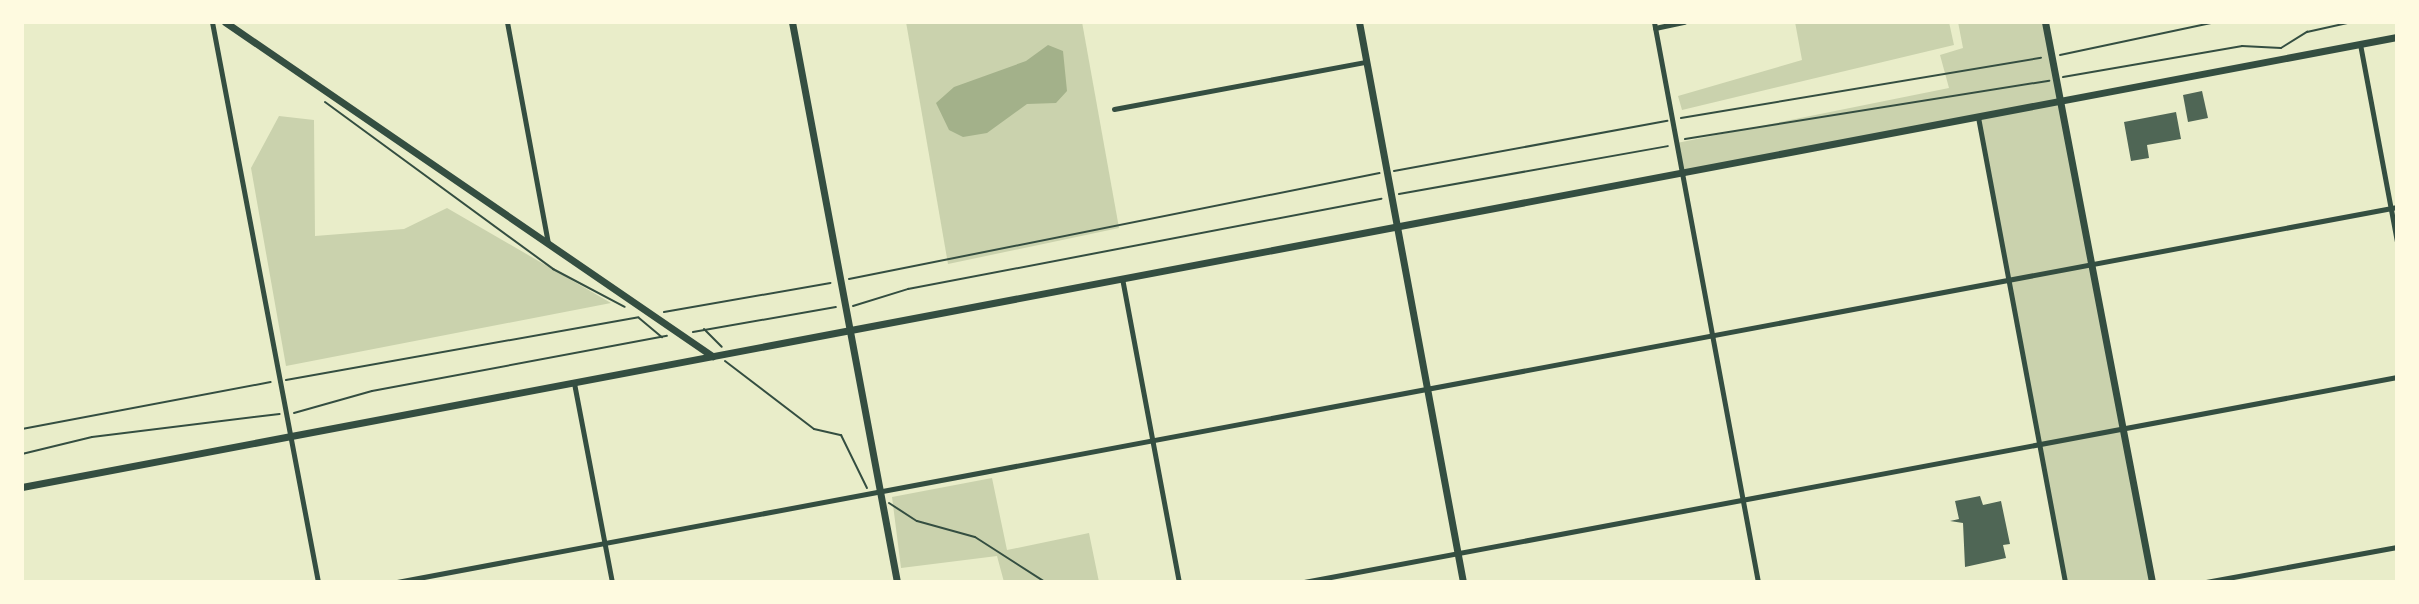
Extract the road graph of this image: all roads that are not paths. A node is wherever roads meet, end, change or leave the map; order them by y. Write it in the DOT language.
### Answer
graph roads {
  1 [pos="212,22"];
  2 [pos="225,22"];
  3 [pos="507,22"];
  4 [pos="792,22"];
  5 [pos="1359,22"];
  6 [pos="1684,22"];
  7 [pos="2045,22"];
  8 [pos="1654,25"];
  9 [pos="2397,37"];
  10 [pos="2360,44"];
  11 [pos="1366,62"];
  12 [pos="2060,100"];
  13 [pos="1114,109"];
  14 [pos="1978,116"];
  15 [pos="1682,172"];
  16 [pos="2394,207"];
  17 [pos="1397,226"];
  18 [pos="2397,242"];
  19 [pos="548,244"];
  20 [pos="2091,264"];
  21 [pos="1122,278"];
  22 [pos="2008,279"];
  23 [pos="850,330"];
  24 [pos="1712,335"];
  25 [pos="712,356"];
  26 [pos="2397,377"];
  27 [pos="574,382"];
  28 [pos="1427,388"];
  29 [pos="2122,428"];
  30 [pos="290,435"];
  31 [pos="1152,440"];
  32 [pos="2039,444"];
  33 [pos="22,487"];
  34 [pos="880,491"];
  35 [pos="1743,500"];
  36 [pos="605,543"];
  37 [pos="2397,547"];
  38 [pos="1458,553"];
  39 [pos="318,582"];
  40 [pos="397,582"];
  41 [pos="612,582"];
  42 [pos="897,582"];
  43 [pos="1179,582"];
  44 [pos="1304,582"];
  45 [pos="1463,582"];
  46 [pos="1758,582"];
  47 [pos="2065,582"];
  48 [pos="2152,582"];
  49 [pos="2206,582"];
  1 -- 30 [label="street"];
  2 -- 19 [label="street"];
  3 -- 19 [label="street"];
  4 -- 23 [label="street"];
  5 -- 11 [label="street"];
  6 -- 8 [label="street"];
  7 -- 12 [label="street"];
  8 -- 15 [label="street"];
  9 -- 10 [label="street"];
  10 -- 12 [label="street"];
  10 -- 16 [label="street"];
  11 -- 13 [label="street"];
  11 -- 17 [label="street"];
  12 -- 14 [label="street"];
  12 -- 20 [label="street"];
  14 -- 15 [label="street"];
  14 -- 22 [label="street"];
  15 -- 17 [label="street"];
  15 -- 24 [label="street"];
  16 -- 18 [label="street"];
  16 -- 20 [label="street"];
  17 -- 21 [label="street"];
  17 -- 28 [label="street"];
  19 -- 25 [label="street"];
  20 -- 22 [label="street"];
  20 -- 29 [label="street"];
  21 -- 23 [label="street"];
  21 -- 31 [label="street"];
  22 -- 24 [label="street"];
  22 -- 32 [label="street"];
  23 -- 25 [label="street"];
  23 -- 34 [label="street"];
  24 -- 28 [label="street"];
  24 -- 35 [label="street"];
  25 -- 27 [label="street"];
  26 -- 29 [label="street"];
  27 -- 30 [label="street"];
  27 -- 36 [label="street"];
  28 -- 31 [label="street"];
  28 -- 38 [label="street"];
  29 -- 32 [label="street"];
  29 -- 48 [label="street"];
  30 -- 33 [label="street"];
  30 -- 39 [label="street"];
  31 -- 34 [label="street"];
  31 -- 43 [label="street"];
  32 -- 35 [label="street"];
  32 -- 47 [label="street"];
  34 -- 36 [label="street"];
  34 -- 42 [label="street"];
  35 -- 38 [label="street"];
  35 -- 46 [label="street"];
  36 -- 40 [label="street"];
  36 -- 41 [label="street"];
  37 -- 49 [label="street"];
  38 -- 44 [label="street"];
  38 -- 45 [label="street"];
}
